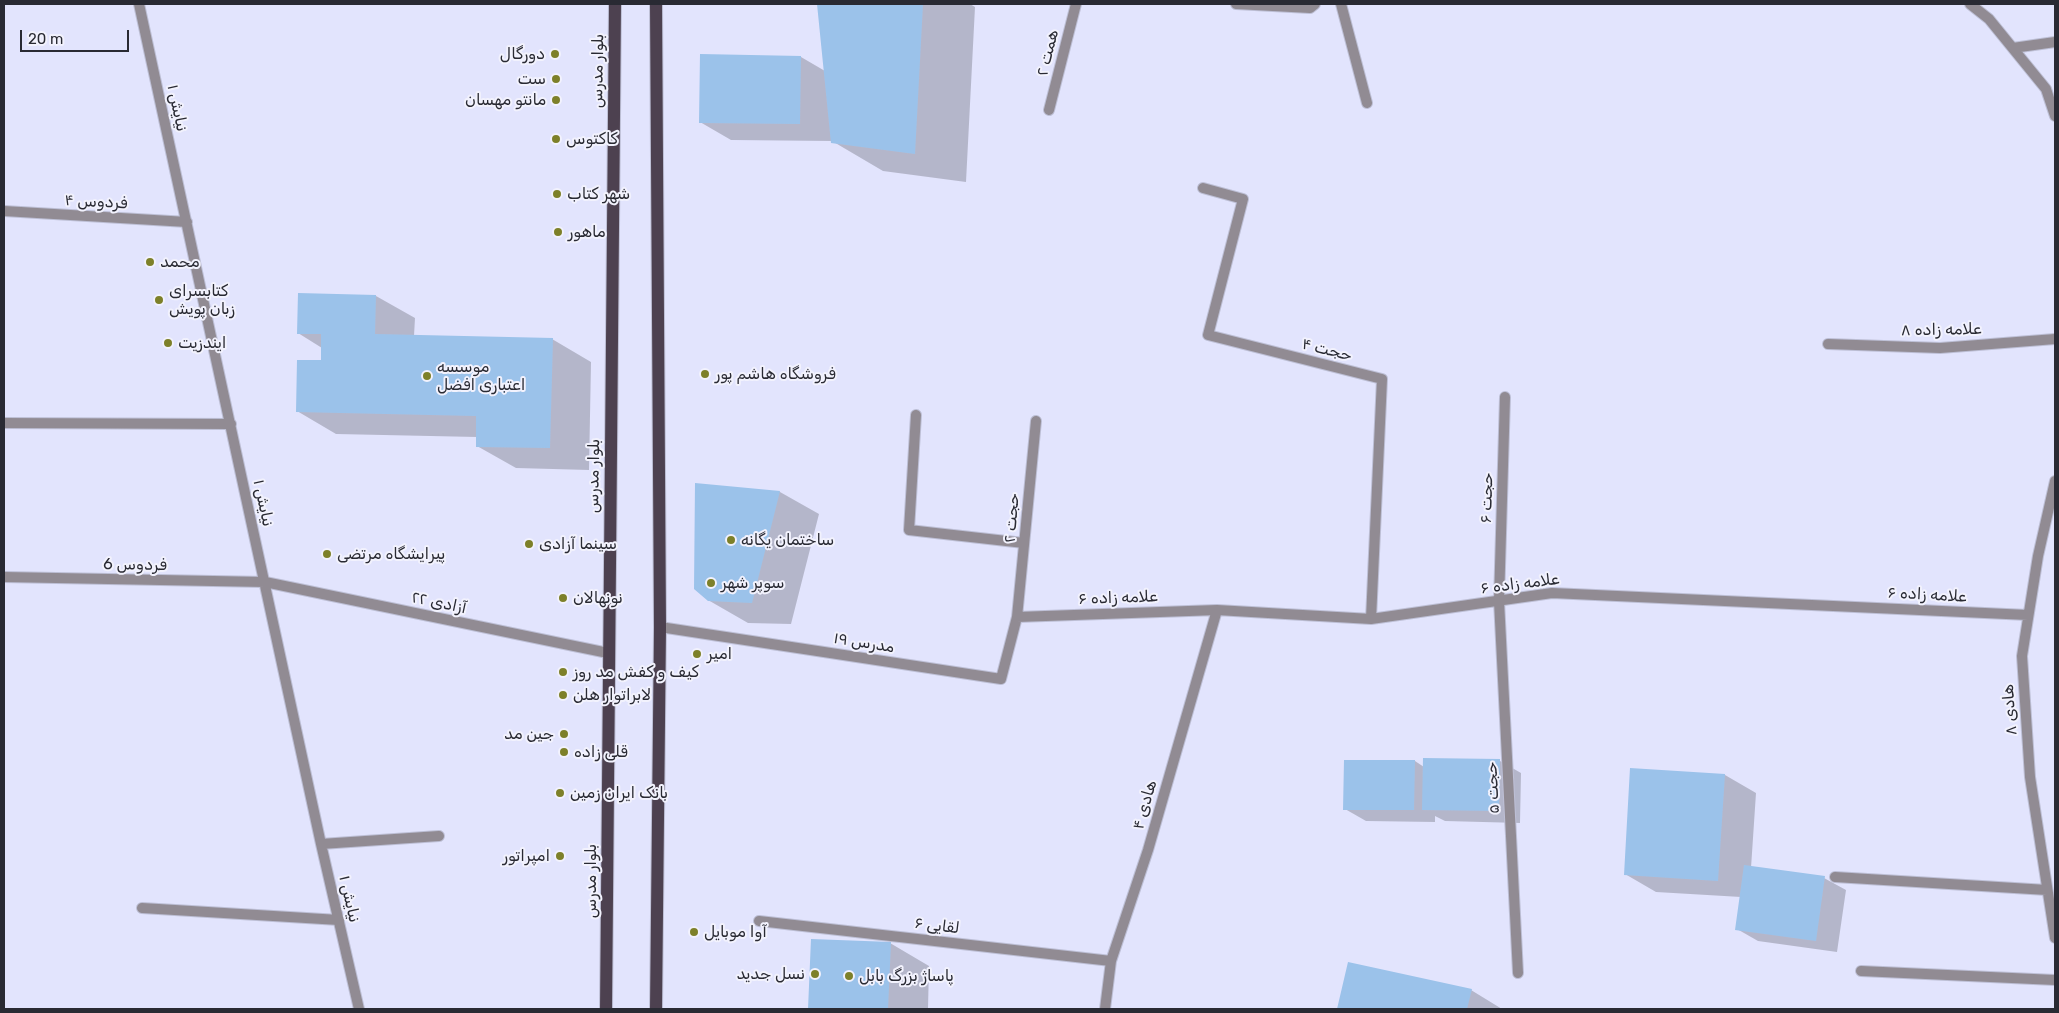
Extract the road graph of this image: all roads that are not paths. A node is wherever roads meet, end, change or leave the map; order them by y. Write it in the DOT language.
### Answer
graph roads {
  1 [pos="139,4"];
  2 [pos="615,4"];
  3 [pos="656,4"];
  4 [pos="1076,4"];
  5 [pos="1236,4"];
  6 [pos="1314,4"];
  7 [pos="1341,4"];
  8 [pos="1970,4"];
  9 [pos="2055,42"];
  10 [pos="2012,48"];
  11 [pos="1367,103"];
  12 [pos="1049,110"];
  13 [pos="2055,116"];
  14 [pos="1203,188"];
  15 [pos="4,212"];
  16 [pos="187,222"];
  17 [pos="2055,339"];
  18 [pos="1828,344"];
  19 [pos="1505,397"];
  20 [pos="916,415"];
  21 [pos="1036,421"];
  22 [pos="4,423"];
  23 [pos="231,424"];
  24 [pos="2055,481"];
  25 [pos="1024,543"];
  26 [pos="4,577"];
  27 [pos="265,582"];
  28 [pos="1499,600"];
  29 [pos="1217,610"];
  30 [pos="2028,615"];
  31 [pos="1017,617"];
  32 [pos="1371,620"];
  33 [pos="660,627"];
  34 [pos="608,653"];
  35 [pos="440,836"];
  36 [pos="321,844"];
  37 [pos="1835,877"];
  38 [pos="2047,890"];
  39 [pos="142,908"];
  40 [pos="339,920"];
  41 [pos="759,921"];
  42 [pos="2055,938"];
  43 [pos="1111,961"];
  44 [pos="1861,971"];
  45 [pos="1518,973"];
  46 [pos="2055,980"];
  47 [pos="359,1009"];
  48 [pos="606,1009"];
  49 [pos="656,1009"];
  50 [pos="1106,1009"];
  1 -- 16 [label="street, نیایش ۱"];
  2 -- 34 [label="main road, بلوار مدرس"];
  3 -- 33 [label="main road"];
  4 -- 12 [label="street, همت ۲"];
  5 -- 6 [label="street"];
  7 -- 11 [label="street"];
  8 -- 10 [label="street"];
  9 -- 10 [label="street"];
  10 -- 13 [label="street"];
  14 -- 32 [label="street, حجت ۴"];
  15 -- 16 [label="street, فردوس ۴"];
  16 -- 23 [label="street, نیایش ۱"];
  17 -- 18 [label="street, علامه زاده ۸"];
  19 -- 28 [label="street, حجت ۶"];
  20 -- 25 [label="street"];
  21 -- 25 [label="street, حجت ۲"];
  22 -- 23 [label="street"];
  23 -- 27 [label="street, نیایش ۱"];
  24 -- 30 [label="street, هادی ۸"];
  25 -- 31 [label="street, حجت ۲"];
  26 -- 27 [label="street, فردوس 6"];
  27 -- 34 [label="street, آزادی ٢٢"];
  27 -- 36 [label="street, نیایش ۱"];
  28 -- 30 [label="street, علامه زاده ۶"];
  28 -- 32 [label="street, علامه زاده ۶"];
  28 -- 45 [label="street, حجت ۵"];
  29 -- 31 [label="street, علامه زاده ۶"];
  29 -- 32 [label="street, علامه زاده ۶"];
  29 -- 43 [label="street, هادی ۴"];
  30 -- 38 [label="street, هادی ۸"];
  31 -- 33 [label="street, مدرس ۱۹"];
  33 -- 49 [label="main road"];
  34 -- 48 [label="main road, بلوار مدرس"];
  35 -- 36 [label="street"];
  36 -- 40 [label="street, نیایش ۱"];
  37 -- 38 [label="street"];
  38 -- 42 [label="street, هادی ۸"];
  39 -- 40 [label="street"];
  40 -- 47 [label="street, نیایش ۱"];
  41 -- 43 [label="street, لقایی ۶"];
  43 -- 50 [label="street, هادی ۴"];
  44 -- 46 [label="street"];
}
